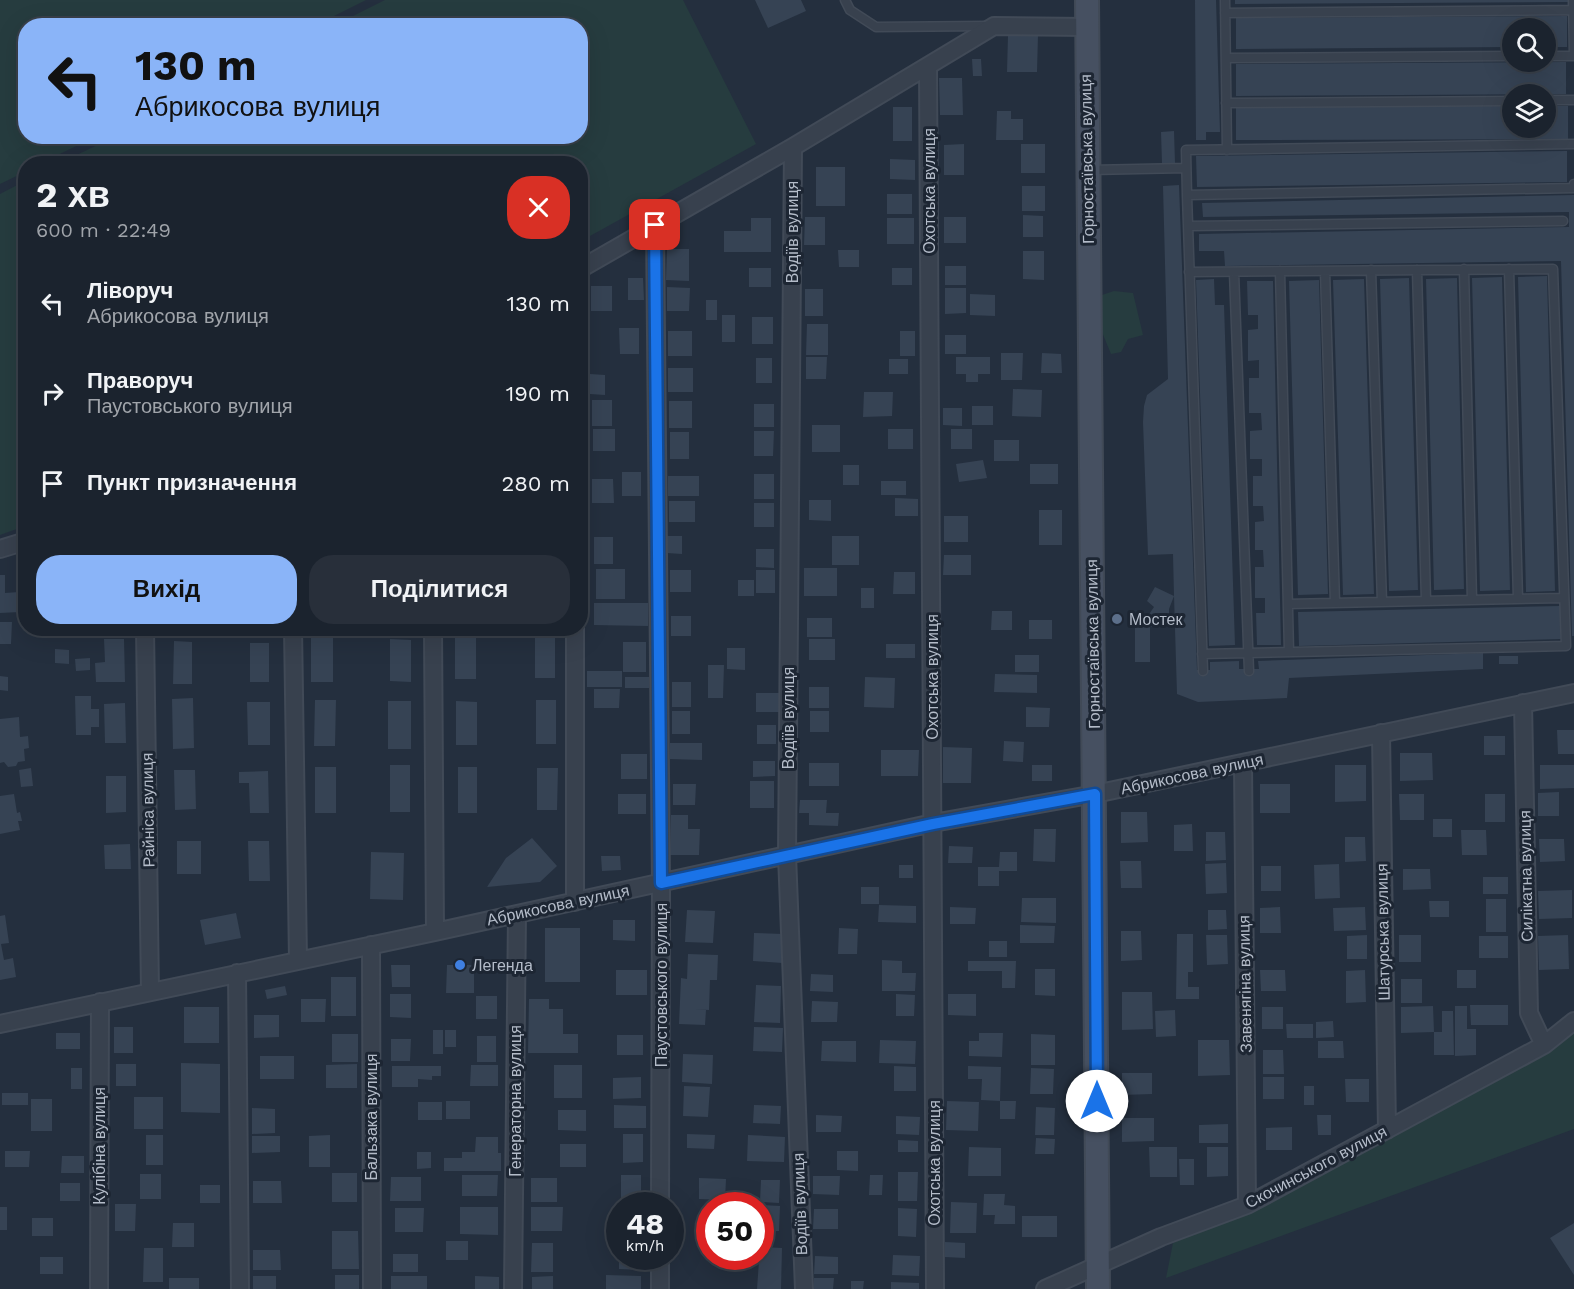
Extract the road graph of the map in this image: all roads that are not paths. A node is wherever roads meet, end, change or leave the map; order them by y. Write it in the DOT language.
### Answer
graph roads {
  1 [pos="845,0"];
  2 [pos="1087,0"];
  3 [pos="1225,0"];
  4 [pos="1573,0"];
  5 [pos="1574,10"];
  6 [pos="1225,13"];
  7 [pos="994,26"];
  8 [pos="1086,27"];
  9 [pos="1502,56"];
  10 [pos="1556,56"];
  11 [pos="1574,56"];
  12 [pos="1226,58"];
  13 [pos="928,66"];
  14 [pos="1502,100"];
  15 [pos="1556,100"];
  16 [pos="1574,100"];
  17 [pos="1226,103"];
  18 [pos="1574,144"];
  19 [pos="793,147"];
  20 [pos="1227,150"];
  21 [pos="1186,168"];
  22 [pos="1087,171"];
  23 [pos="1574,184"];
  24 [pos="1187,195"];
  25 [pos="1563,221"];
  26 [pos="655,225"];
  27 [pos="1188,226"];
  28 [pos="588,263"];
  29 [pos="1464,269"];
  30 [pos="1509,269"];
  31 [pos="1371,270"];
  32 [pos="1417,270"];
  33 [pos="1325,271"];
  34 [pos="1189,272"];
  35 [pos="1234,272"];
  36 [pos="1280,272"];
  37 [pos="18,543"];
  38 [pos="0,549"];
  39 [pos="1564,598"];
  40 [pos="1518,599"];
  41 [pos="1472,600"];
  42 [pos="1426,601"];
  43 [pos="1382,602"];
  44 [pos="1335,603"];
  45 [pos="1288,604"];
  46 [pos="145,636"];
  47 [pos="293,636"];
  48 [pos="433,636"];
  49 [pos="575,636"];
  50 [pos="1289,652"];
  51 [pos="1202,654"];
  52 [pos="1248,654"];
  53 [pos="1203,671"];
  54 [pos="1249,671"];
  55 [pos="1574,693"];
  56 [pos="1523,703"];
  57 [pos="1381,733"];
  58 [pos="1243,763"];
  59 [pos="1095,794"];
  60 [pos="933,824"];
  61 [pos="787,855"];
  62 [pos="661,883"];
  63 [pos="575,902"];
  64 [pos="517,914"];
  65 [pos="435,932"];
  66 [pos="371,945"];
  67 [pos="298,960"];
  68 [pos="237,973"];
  69 [pos="150,992"];
  70 [pos="100,1002"];
  71 [pos="1574,1021"];
  72 [pos="0,1024"];
  73 [pos="1544,1045"];
  74 [pos="1387,1130"];
  75 [pos="660,1192"];
  76 [pos="1247,1205"];
  77 [pos="1098,1266"];
  78 [pos="660,1270"];
  79 [pos="99,1289"];
  80 [pos="240,1289"];
  81 [pos="372,1289"];
  82 [pos="513,1289"];
  83 [pos="660,1289"];
  84 [pos="804,1289"];
  85 [pos="935,1289"];
  86 [pos="1046,1289"];
  87 [pos="1098,1289"];
  1 -- 7 [label="lane"];
  2 -- 8 [label="main road, Горностаївська вулиця"];
  3 -- 6 [label="lane"];
  4 -- 5 [label="lane"];
  5 -- 6 [label="lane"];
  5 -- 11 [label="lane"];
  6 -- 12 [label="lane"];
  7 -- 8 [label="street"];
  7 -- 13 [label="street"];
  8 -- 22 [label="main road, Горностаївська вулиця"];
  9 -- 12 [label="lane"];
  10 -- 11 [label="lane"];
  12 -- 17 [label="lane"];
  13 -- 19 [label="street"];
  13 -- 60 [label="street, Охотська вулиця"];
  14 -- 17 [label="lane"];
  15 -- 16 [label="lane"];
  17 -- 20 [label="lane"];
  18 -- 20 [label="lane"];
  19 -- 26 [label="street"];
  19 -- 61 [label="street, Водіїв вулиця"];
  20 -- 21 [label="lane"];
  21 -- 22 [label="lane"];
  21 -- 24 [label="lane"];
  22 -- 59 [label="main road, Горностаївська вулиця"];
  23 -- 24 [label="lane"];
  24 -- 27 [label="lane"];
  25 -- 27 [label="lane"];
  26 -- 28 [label="street"];
  26 -- 62 [label="street, Паустовського вулиця"];
  27 -- 34 [label="lane"];
  29 -- 30 [label="lane"];
  29 -- 32 [label="lane"];
  29 -- 41 [label="lane"];
  30 -- 39 [label="lane"];
  30 -- 40 [label="lane"];
  31 -- 32 [label="lane"];
  31 -- 33 [label="lane"];
  31 -- 43 [label="lane"];
  32 -- 42 [label="lane"];
  33 -- 36 [label="lane"];
  33 -- 44 [label="lane"];
  34 -- 35 [label="lane"];
  34 -- 51 [label="lane"];
  35 -- 36 [label="lane"];
  35 -- 52 [label="lane"];
  36 -- 45 [label="lane"];
  37 -- 38 [label="street"];
  39 -- 40 [label="lane"];
  39 -- 50 [label="lane"];
  40 -- 41 [label="lane"];
  41 -- 42 [label="lane"];
  42 -- 43 [label="lane"];
  43 -- 44 [label="lane"];
  44 -- 45 [label="lane"];
  45 -- 50 [label="lane"];
  46 -- 69 [label="street, Райніса вулиця"];
  47 -- 67 [label="street"];
  48 -- 65 [label="street"];
  49 -- 63 [label="street"];
  50 -- 52 [label="lane"];
  51 -- 52 [label="lane"];
  51 -- 53 [label="lane"];
  52 -- 54 [label="lane"];
  55 -- 56 [label="street, Абрикосова вулиця"];
  56 -- 57 [label="street, Абрикосова вулиця"];
  56 -- 73 [label="street, Силікатна вулиця"];
  57 -- 58 [label="street, Абрикосова вулиця"];
  57 -- 74 [label="street, Шатурська вулиця"];
  58 -- 59 [label="street, Абрикосова вулиця"];
  58 -- 76 [label="street, Завенягіна вулиця"];
  59 -- 60 [label="street, Абрикосова вулиця"];
  59 -- 77 [label="main road, Горностаївська вулиця"];
  60 -- 61 [label="street, Абрикосова вулиця"];
  60 -- 85 [label="street, Охотська вулиця"];
  61 -- 62 [label="street, Абрикосова вулиця"];
  61 -- 84 [label="street, Водіїв вулиця"];
  62 -- 63 [label="street, Абрикосова вулиця"];
  62 -- 75 [label="street, Паустовського вулиця"];
  63 -- 64 [label="street, Абрикосова вулиця"];
  64 -- 65 [label="street, Абрикосова вулиця"];
  64 -- 82 [label="street, Генераторна вулиця"];
  65 -- 66 [label="street, Абрикосова вулиця"];
  66 -- 67 [label="street, Абрикосова вулиця"];
  66 -- 81 [label="street, Бальзака вулиця"];
  67 -- 68 [label="street, Абрикосова вулиця"];
  68 -- 69 [label="street, Абрикосова вулиця"];
  68 -- 80 [label="street"];
  69 -- 70 [label="street, Абрикосова вулиця"];
  70 -- 72 [label="street, Абрикосова вулиця"];
  70 -- 79 [label="street, Кулібіна вулиця"];
  71 -- 73 [label="street, Скочинського вулиця"];
  73 -- 74 [label="street, Скочинського вулиця"];
  74 -- 76 [label="street, Скочинського вулиця"];
  76 -- 77 [label="street, Скочинського вулиця"];
  77 -- 86 [label="street, Скочинського вулиця"];
  77 -- 87 [label="main road, Горностаївська вулиця"];
  78 -- 83 [label="street"];
}
